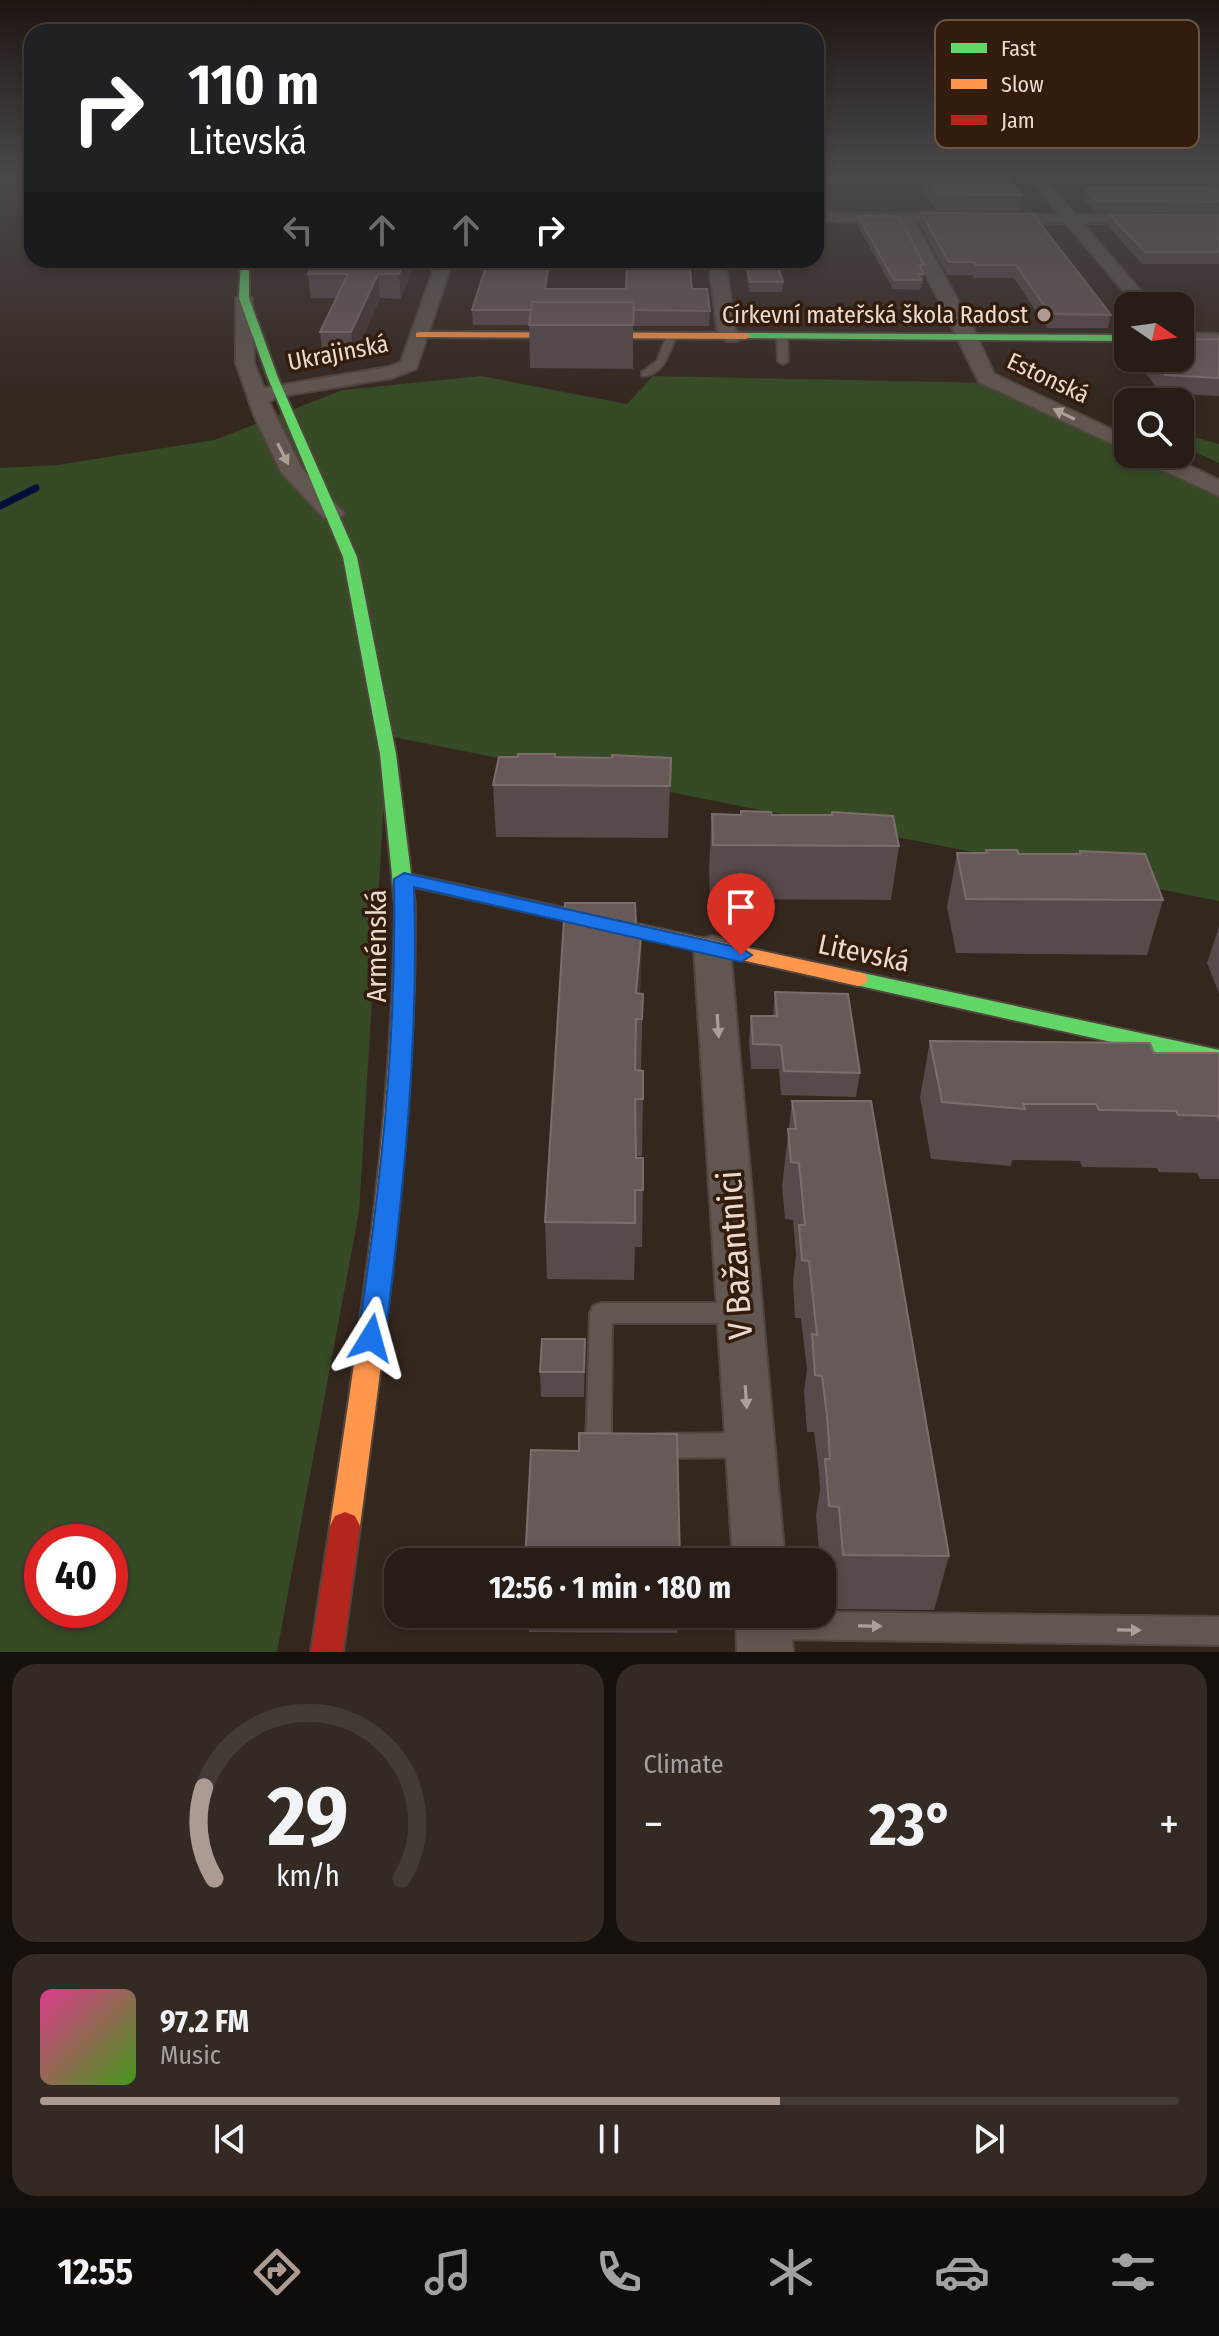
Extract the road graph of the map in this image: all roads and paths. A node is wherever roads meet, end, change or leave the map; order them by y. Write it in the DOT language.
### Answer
graph roads {
  1 [pos="923,250"];
  2 [pos="1097,250"];
  3 [pos="245,268"];
  4 [pos="442,268"];
  5 [pos="718,268"];
  6 [pos="1133,292"];
  7 [pos="244,298"];
  8 [pos="245,328"];
  9 [pos="661,333"];
  10 [pos="420,335"];
  11 [pos="732,337"];
  12 [pos="782,337"];
  13 [pos="969,338"];
  14 [pos="1114,338"];
  15 [pos="1194,338"];
  16 [pos="1219,339"];
  17 [pos="783,361"];
  18 [pos="645,374"];
  19 [pos="275,384"];
  20 [pos="317,387"];
  21 [pos="259,401"];
  22 [pos="1114,438"];
  23 [pos="1176,468"];
  24 [pos="1219,489"];
  25 [pos="321,491"];
  26 [pos="332,513"];
  27 [pos="404,879"];
  28 [pos="712,948"];
  29 [pos="1219,1058"];
  30 [pos="740,1313"];
  31 [pos="750,1444"];
  32 [pos="758,1548"];
  33 [pos="764,1630"];
  34 [pos="1219,1631"];
  35 [pos="327,1652"];
  1 -- 13 [label="street, Estonská"];
  2 -- 6 [label="street"];
  3 -- 7 [label="street, Arménská"];
  4 -- 10 [label="street"];
  5 -- 11 [label="street"];
  7 -- 8 [label="street"];
  7 -- 19 [label="street, Arménská"];
  8 -- 19 [label="street"];
  8 -- 21 [label="street"];
  9 -- 10 [label="street, Ukrajinská"];
  9 -- 11 [label="street, Ukrajinská"];
  9 -- 18 [label="lane"];
  10 -- 20 [label="street, Ukrajinská"];
  11 -- 12 [label="street, Ukrajinská"];
  12 -- 13 [label="street, Ukrajinská"];
  12 -- 17 [label="lane"];
  13 -- 14 [label="street, Ukrajinská"];
  22 -- 13 [label="street, Estonská, one-way"];
  15 -- 16 [label="street"];
  19 -- 20 [label="street, Ukrajinská"];
  19 -- 21 [label="street, Ukrajinská"];
  19 -- 25 [label="street, Arménská"];
  20 -- 25 [label="street"];
  21 -- 26 [label="street, one-way"];
  23 -- 24 [label="street"];
  25 -- 26 [label="street, Arménská"];
  26 -- 27 [label="street, Arménská"];
  27 -- 28 [label="street, Litevská"];
  27 -- 35 [label="street, Arménská"];
  28 -- 29 [label="street, Litevská"];
  28 -- 30 [label="street, V Bažantnici, one-way"];
  30 -- 31 [label="street, V Bažantnici, one-way"];
  30 -- 31 [label="lane"];
  31 -- 32 [label="street, V Bažantnici"];
  33 -- 34 [label="lane, one-way"];
}
